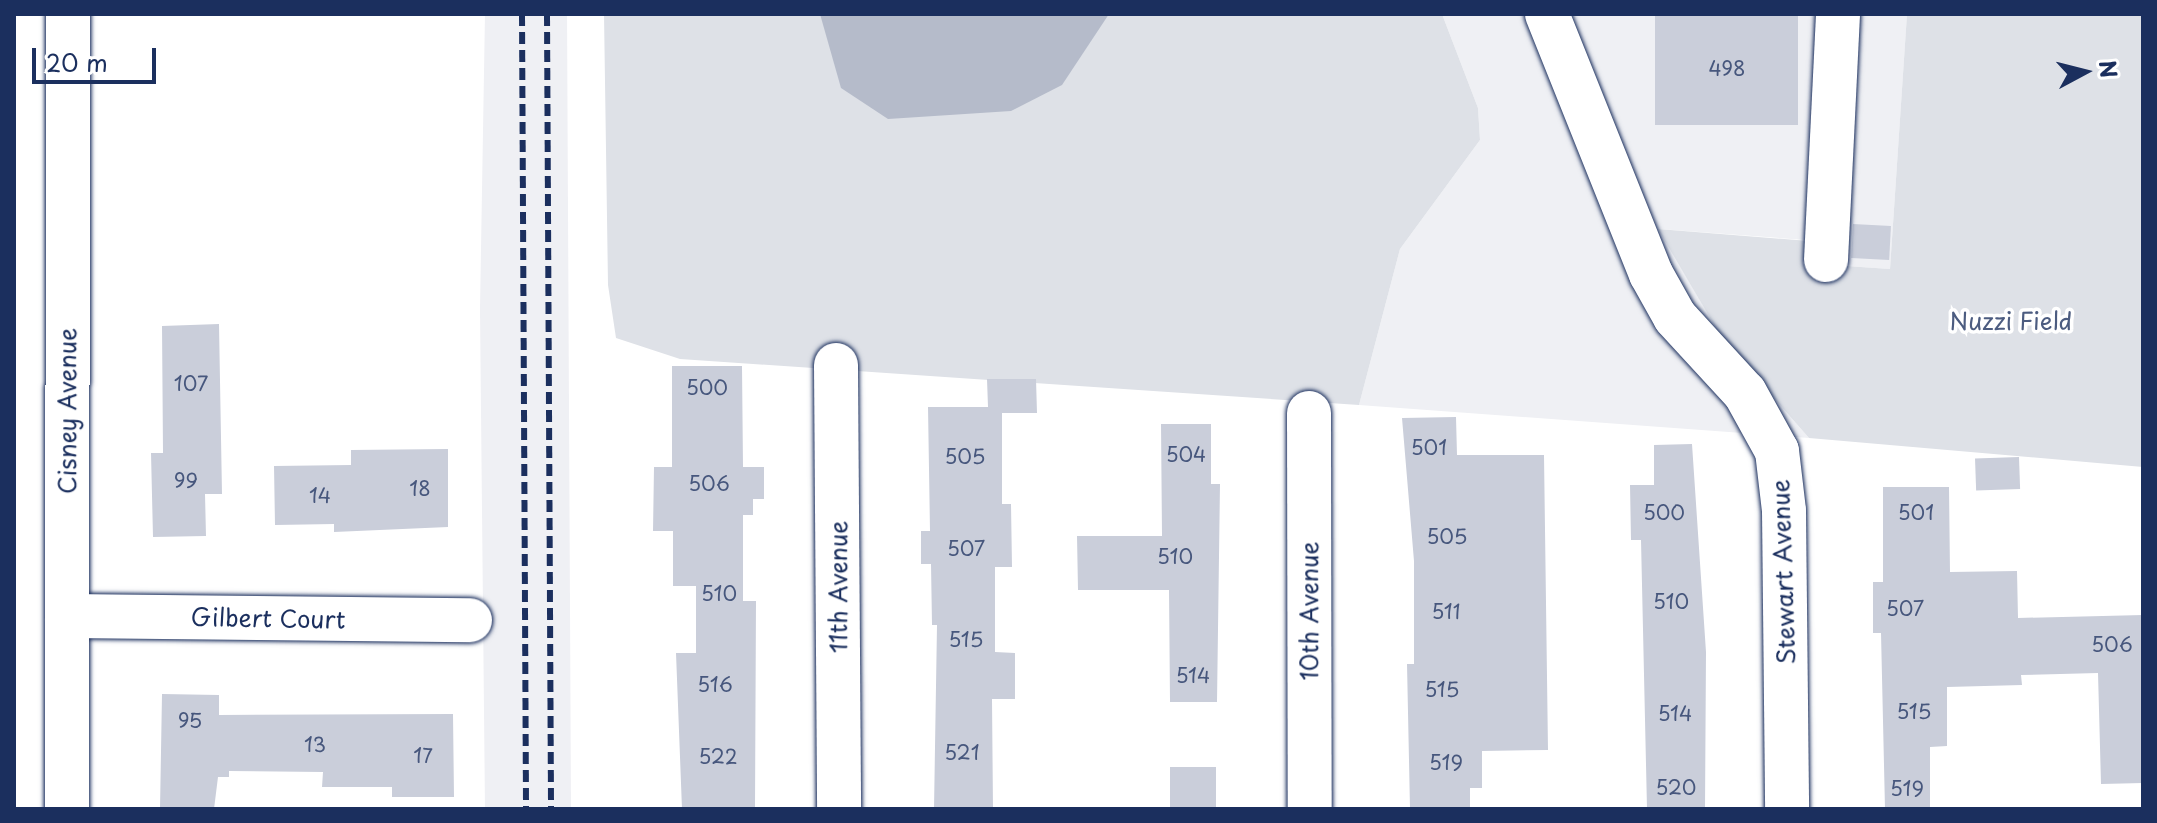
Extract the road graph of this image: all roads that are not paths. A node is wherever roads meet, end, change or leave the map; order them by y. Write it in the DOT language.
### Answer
graph roads {
  1 [pos="68,14"];
  2 [pos="1547,14"];
  3 [pos="1838,14"];
  4 [pos="1826,260"];
  5 [pos="836,365"];
  6 [pos="1309,413"];
  7 [pos="67,616"];
  8 [pos="470,620"];
  9 [pos="67,809"];
  10 [pos="839,809"];
  11 [pos="1310,809"];
  12 [pos="1787,809"];
  1 -- 7 [label="street, Cisney Avenue"];
  2 -- 12 [label="street, Stewart Avenue"];
  3 -- 4 [label="street"];
  5 -- 10 [label="street, 11th Avenue"];
  6 -- 11 [label="street, 10th Avenue"];
  7 -- 8 [label="street, Gilbert Court"];
  7 -- 9 [label="street, Cisney Avenue"];
}
